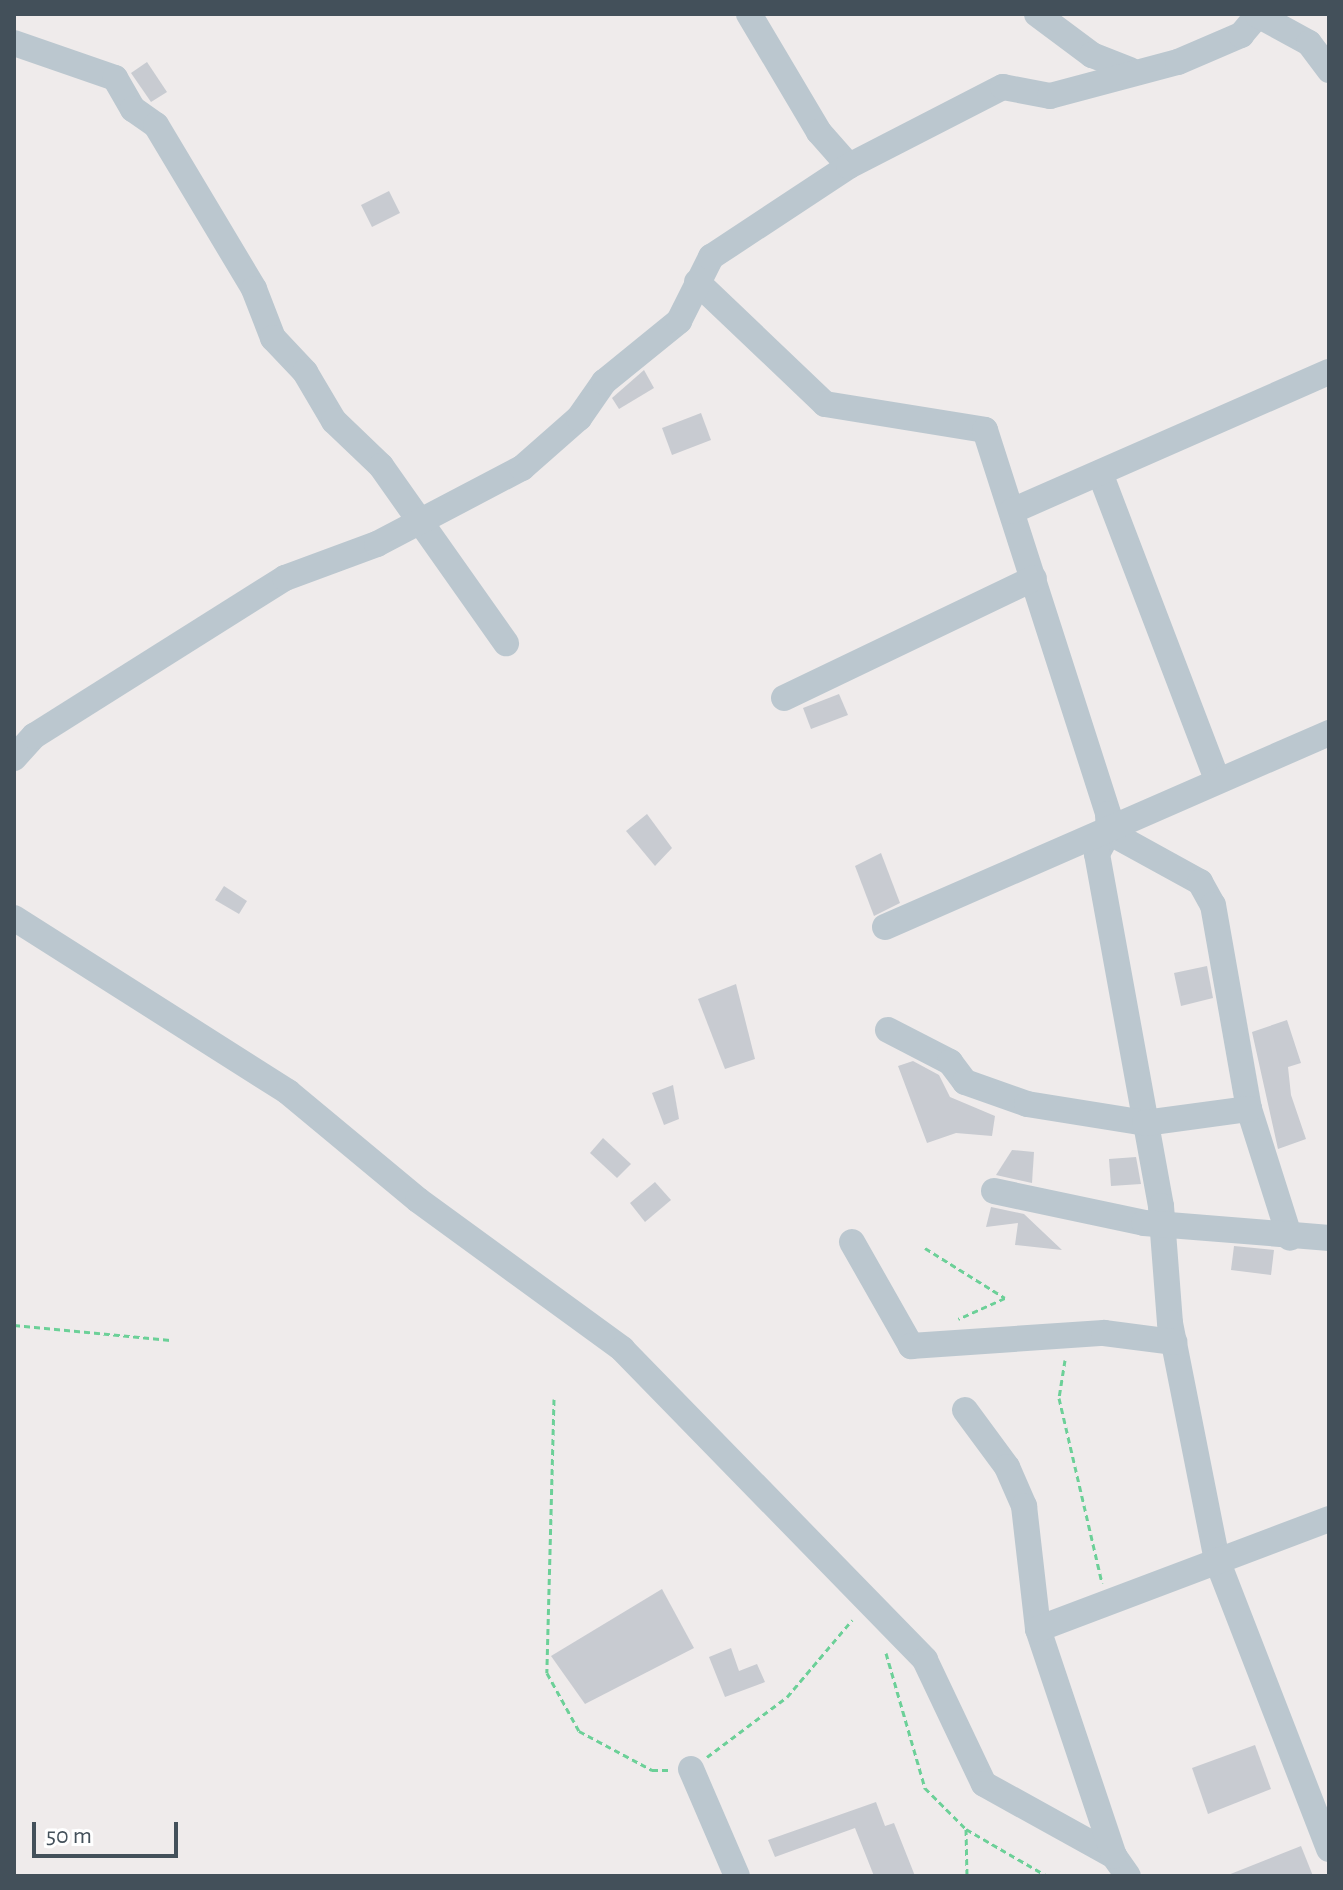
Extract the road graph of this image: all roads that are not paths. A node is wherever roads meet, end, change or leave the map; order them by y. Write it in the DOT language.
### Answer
graph roads {
  1 [pos="749,14"];
  2 [pos="1037,14"];
  3 [pos="1259,14"];
  4 [pos="14,43"];
  5 [pos="1130,70"];
  6 [pos="1329,70"];
  7 [pos="849,166"];
  8 [pos="697,282"];
  9 [pos="1329,372"];
  10 [pos="1100,473"];
  11 [pos="1012,511"];
  12 [pos="421,524"];
  13 [pos="1034,578"];
  14 [pos="506,643"];
  15 [pos="784,698"];
  16 [pos="1329,733"];
  17 [pos="14,758"];
  18 [pos="1217,780"];
  19 [pos="1109,832"];
  20 [pos="14,918"];
  21 [pos="885,927"];
  22 [pos="888,1030"];
  23 [pos="1249,1109"];
  24 [pos="1145,1123"];
  25 [pos="994,1191"];
  26 [pos="1164,1226"];
  27 [pos="1290,1238"];
  28 [pos="1329,1238"];
  29 [pos="852,1242"];
  30 [pos="1174,1342"];
  31 [pos="965,1410"];
  32 [pos="1329,1519"];
  33 [pos="1217,1560"];
  34 [pos="1038,1629"];
  35 [pos="691,1769"];
  36 [pos="1329,1849"];
  37 [pos="1121,1866"];
  38 [pos="737,1876"];
  1 -- 7 [label="street"];
  2 -- 5 [label="street"];
  3 -- 5 [label="street"];
  3 -- 6 [label="street"];
  4 -- 12 [label="street"];
  5 -- 7 [label="street"];
  7 -- 8 [label="street"];
  8 -- 11 [label="street"];
  8 -- 12 [label="street"];
  9 -- 10 [label="street"];
  10 -- 11 [label="street"];
  10 -- 18 [label="street"];
  11 -- 13 [label="street"];
  12 -- 14 [label="street"];
  12 -- 17 [label="street"];
  13 -- 15 [label="street"];
  13 -- 19 [label="street"];
  16 -- 18 [label="street"];
  18 -- 19 [label="street"];
  19 -- 21 [label="street"];
  19 -- 23 [label="street"];
  19 -- 24 [label="street"];
  20 -- 37 [label="street"];
  22 -- 24 [label="street"];
  23 -- 24 [label="street"];
  23 -- 27 [label="street"];
  24 -- 26 [label="street"];
  25 -- 26 [label="street"];
  26 -- 27 [label="street"];
  26 -- 30 [label="street"];
  27 -- 28 [label="street"];
  29 -- 30 [label="street"];
  30 -- 33 [label="street"];
  31 -- 34 [label="street"];
  32 -- 33 [label="street"];
  33 -- 34 [label="street"];
  33 -- 36 [label="street"];
  34 -- 37 [label="street"];
  35 -- 38 [label="street"];
}
